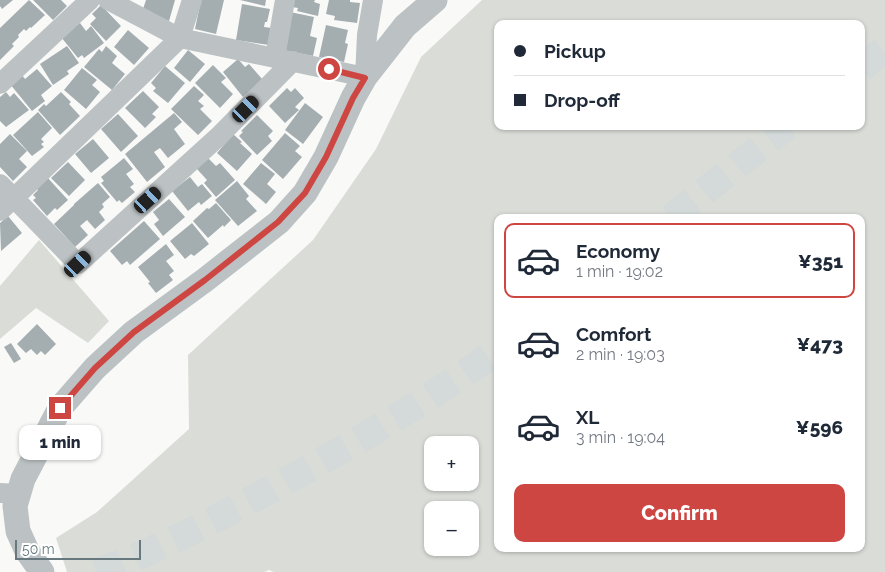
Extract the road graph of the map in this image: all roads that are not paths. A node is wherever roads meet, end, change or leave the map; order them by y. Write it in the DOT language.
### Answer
graph roads {
  1 [pos="90,0"];
  2 [pos="108,0"];
  3 [pos="192,0"];
  4 [pos="285,0"];
  5 [pos="373,0"];
  6 [pos="435,0"];
  7 [pos="180,38"];
  8 [pos="284,59"];
  9 [pos="365,78"];
  10 [pos="0,84"];
  11 [pos="0,184"];
  12 [pos="7,204"];
  13 [pos="9,494"];
  14 [pos="42,572"];
  1 -- 10 [label="street"];
  2 -- 7 [label="street"];
  3 -- 7 [label="street"];
  4 -- 8 [label="street"];
  5 -- 9 [label="street"];
  6 -- 9 [label="street"];
  7 -- 8 [label="street"];
  7 -- 12 [label="street"];
  8 -- 9 [label="street"];
  8 -- 12 [label="street"];
  9 -- 13 [label="street"];
  11 -- 12 [label="street"];
  13 -- 14 [label="street"];
}
